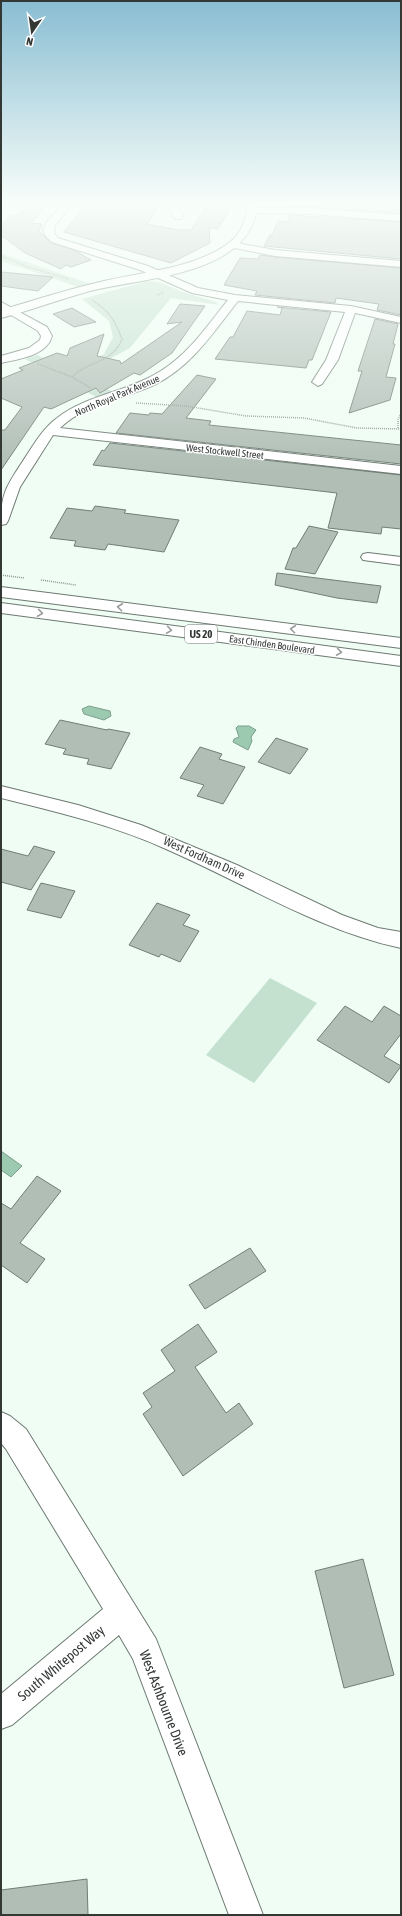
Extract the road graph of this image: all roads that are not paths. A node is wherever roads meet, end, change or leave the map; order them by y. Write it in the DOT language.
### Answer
graph roads {
  1 [pos="72,292"];
  2 [pos="204,292"];
  3 [pos="235,298"];
  4 [pos="1,305"];
  5 [pos="351,309"];
  6 [pos="6,313"];
  7 [pos="401,320"];
  8 [pos="1,360"];
  9 [pos="318,382"];
  10 [pos="50,431"];
  11 [pos="401,470"];
  12 [pos="2,519"];
  13 [pos="368,557"];
  14 [pos="401,561"];
  15 [pos="1,592"];
  16 [pos="1,608"];
  17 [pos="401,644"];
  18 [pos="401,661"];
  19 [pos="1,792"];
  20 [pos="401,940"];
  21 [pos="1,1425"];
  22 [pos="122,1613"];
  23 [pos="1,1714"];
  24 [pos="246,1915"];
  1 -- 6 [label="main road"];
  2 -- 3 [label="street"];
  3 -- 5 [label="street"];
  3 -- 10 [label="street, North Royal Park Avenue"];
  4 -- 6 [label="street"];
  5 -- 7 [label="street"];
  5 -- 9 [label="street"];
  6 -- 8 [label="street"];
  10 -- 11 [label="street, West Stockwell Street"];
  10 -- 12 [label="street, North Royal Park Avenue"];
  13 -- 14 [label="street"];
  17 -- 15 [label="main road, East Chinden Boulevard / US 20, one-way"];
  16 -- 18 [label="main road, East Chinden Boulevard / US 20, one-way"];
  19 -- 20 [label="street, West Fordham Drive"];
  21 -- 22 [label="street, West Ashbourne Drive"];
  22 -- 23 [label="street, South Whitepost Way"];
  22 -- 24 [label="street, West Ashbourne Drive"];
}
